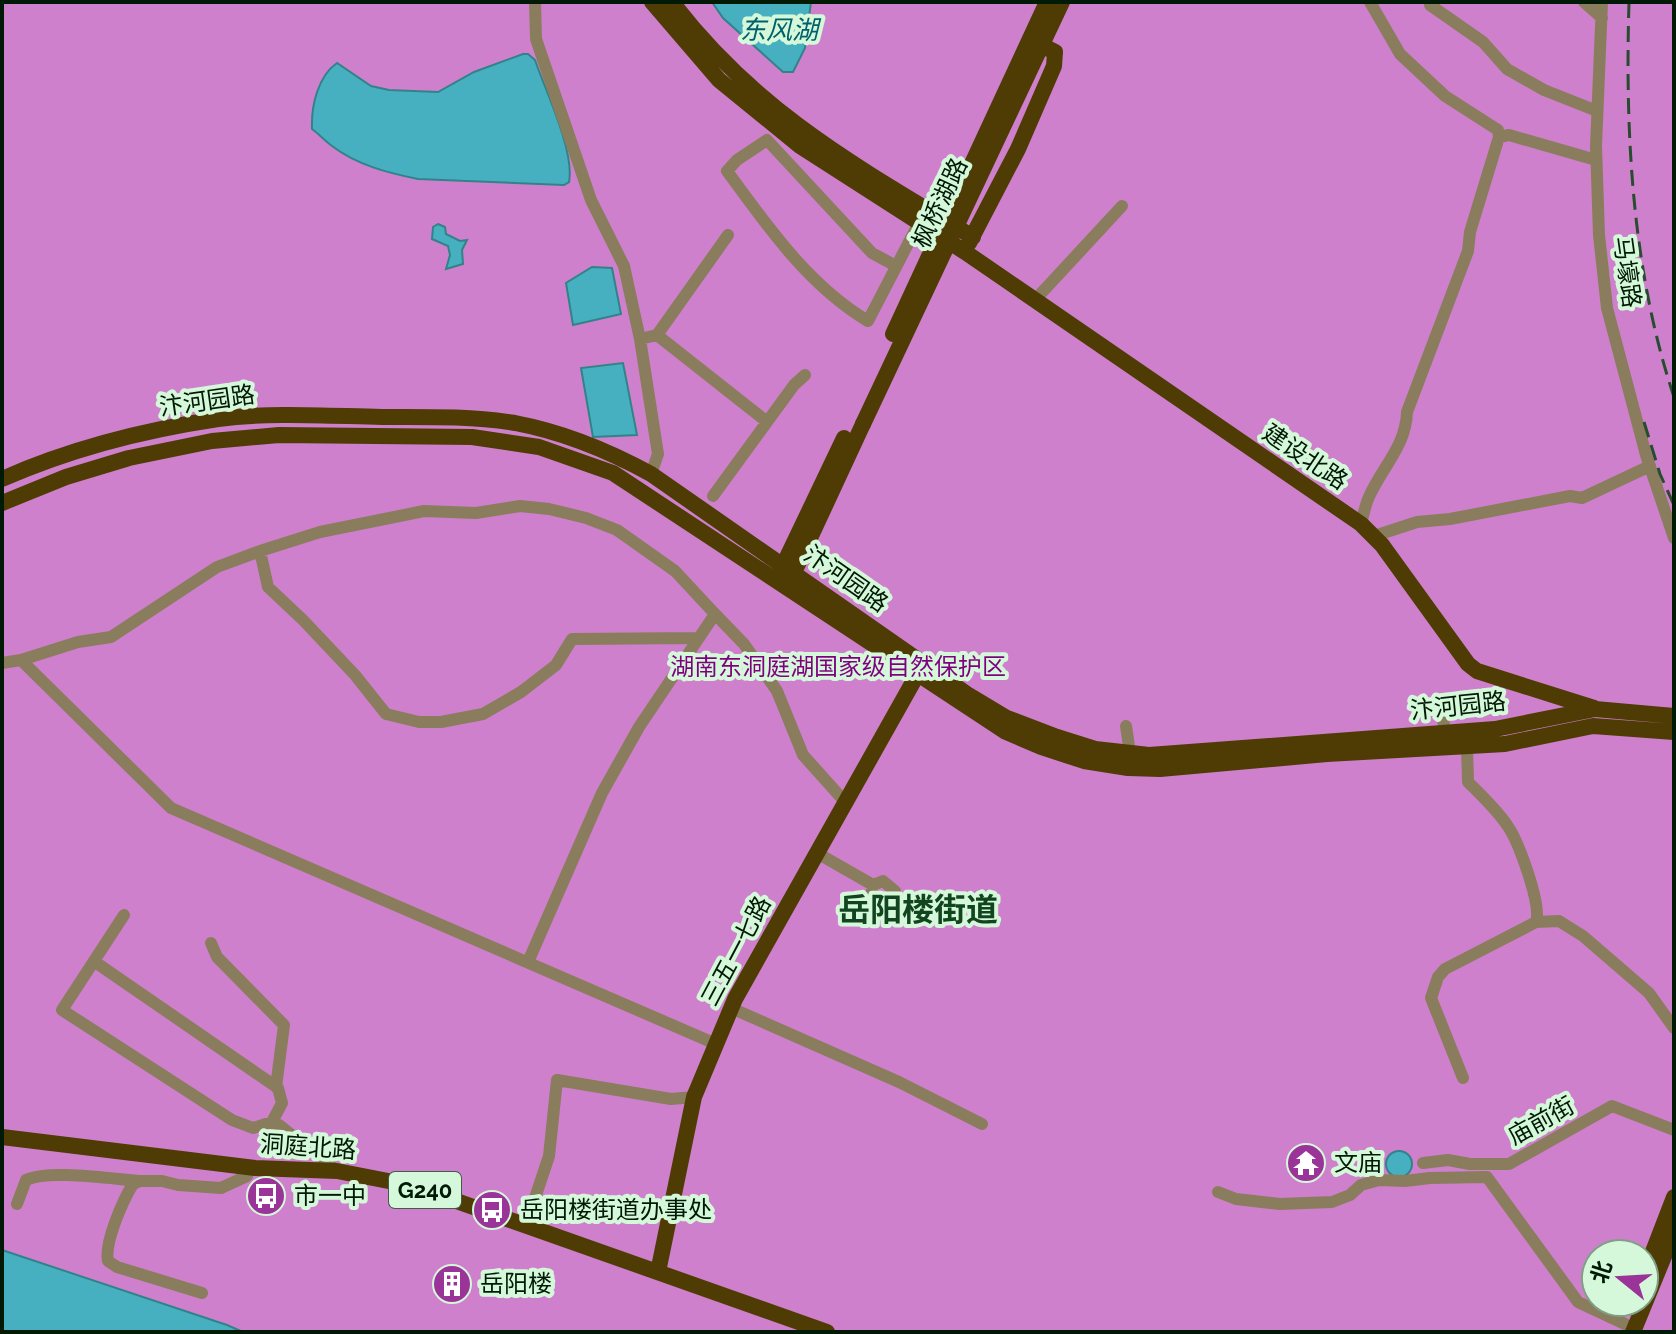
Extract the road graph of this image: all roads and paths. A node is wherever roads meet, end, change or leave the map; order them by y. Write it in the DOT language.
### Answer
graph roads {
  1 [pos="535,2"];
  2 [pos="652,2"];
  3 [pos="672,2"];
  4 [pos="1047,2"];
  5 [pos="1062,2"];
  6 [pos="1370,2"];
  7 [pos="1584,2"];
  8 [pos="1602,2"];
  9 [pos="1430,5"];
  10 [pos="1602,18"];
  11 [pos="1041,45"];
  12 [pos="1597,111"];
  13 [pos="1499,137"];
  14 [pos="1596,160"];
  15 [pos="1122,206"];
  16 [pos="923,216"];
  17 [pos="728,235"];
  18 [pos="969,244"];
  19 [pos="896,266"];
  20 [pos="1034,301"];
  21 [pos="657,335"];
  22 [pos="640,339"];
  23 [pos="805,375"];
  24 [pos="766,421"];
  25 [pos="858,421"];
  26 [pos="1650,466"];
  27 [pos="651,474"];
  28 [pos="2,479"];
  29 [pos="713,496"];
  30 [pos="2,503"];
  31 [pos="1361,524"];
  32 [pos="1374,536"];
  33 [pos="1674,538"];
  34 [pos="260,551"];
  35 [pos="789,568"];
  36 [pos="781,584"];
  37 [pos="715,614"];
  38 [pos="698,638"];
  39 [pos="877,639"];
  40 [pos="21,660"];
  41 [pos="2,663"];
  42 [pos="917,675"];
  43 [pos="1441,705"];
  44 [pos="1595,709"];
  45 [pos="1674,716"];
  46 [pos="1126,726"];
  47 [pos="1674,732"];
  48 [pos="1445,733"];
  49 [pos="1467,746"];
  50 [pos="1130,753"];
  51 [pos="846,803"];
  52 [pos="817,853"];
  53 [pos="873,885"];
  54 [pos="124,915"];
  55 [pos="1536,922"];
  56 [pos="211,943"];
  57 [pos="95,962"];
  58 [pos="528,962"];
  59 [pos="731,1008"];
  60 [pos="1674,1028"];
  61 [pos="716,1044"];
  62 [pos="1463,1078"];
  63 [pos="276,1087"];
  64 [pos="694,1097"];
  65 [pos="272,1122"];
  66 [pos="982,1124"];
  67 [pos="1674,1130"];
  68 [pos="2,1139"];
  69 [pos="1423,1163"];
  70 [pos="337,1171"];
  71 [pos="247,1176"];
  72 [pos="140,1181"];
  73 [pos="1218,1192"];
  74 [pos="1674,1197"];
  75 [pos="17,1204"];
  76 [pos="526,1225"];
  77 [pos="1674,1232"];
  78 [pos="1658,1238"];
  79 [pos="658,1272"];
  80 [pos="202,1293"];
  81 [pos="1627,1329"];
  82 [pos="809,1332"];
  83 [pos="827,1332"];
  1 -- 22 [label="street"];
  2 -- 16 [label="main road"];
  3 -- 16 [label="main road"];
  4 -- 25 [label="main road, 枫桥湖路, bridge"];
  5 -- 11 [label="main road, 枫桥湖路, bridge"];
  6 -- 13 [label="street"];
  7 -- 10 [label="street"];
  8 -- 10 [label="street, 马壕路"];
  9 -- 12 [label="street"];
  10 -- 12 [label="street, 马壕路"];
  11 -- 18 [label="main road"];
  11 -- 25 [label="main road, 枫桥湖路, bridge"];
  12 -- 14 [label="street, 马壕路"];
  13 -- 14 [label="street"];
  13 -- 31 [label="street"];
  14 -- 26 [label="street, 马壕路"];
  15 -- 20 [label="street"];
  16 -- 18 [label="main road, 建设北路"];
  16 -- 19 [label="street"];
  17 -- 21 [label="street"];
  18 -- 20 [label="main road, 建设北路"];
  19 -- 19 [label="street"];
  20 -- 31 [label="main road, 建设北路"];
  21 -- 22 [label="street"];
  21 -- 24 [label="street"];
  22 -- 27 [label="street"];
  23 -- 24 [label="street"];
  24 -- 29 [label="street"];
  25 -- 35 [label="main road"];
  26 -- 32 [label="street"];
  26 -- 33 [label="street, 马壕路"];
  27 -- 28 [label="main road, 汴河园路"];
  27 -- 35 [label="main road, 汴河园路"];
  30 -- 36 [label="main road, 汴河园路"];
  31 -- 32 [label="main road, 建设北路"];
  32 -- 44 [label="main road, 建设北路"];
  34 -- 37 [label="street"];
  34 -- 38 [label="street"];
  34 -- 40 [label="street"];
  35 -- 36 [label="main road"];
  35 -- 39 [label="main road, 汴河园路"];
  36 -- 39 [label="main road, 汴河园路"];
  37 -- 38 [label="street"];
  37 -- 51 [label="street"];
  38 -- 58 [label="street"];
  39 -- 42 [label="main road, 汴河园路"];
  39 -- 50 [label="main road, 汴河园路"];
  40 -- 41 [label="street"];
  40 -- 58 [label="street"];
  42 -- 49 [label="main road, 汴河园路"];
  42 -- 51 [label="main road, 三五一七路"];
  43 -- 48 [label="street"];
  44 -- 45 [label="main road, 汴河园路"];
  44 -- 48 [label="main road, 汴河园路"];
  46 -- 50 [label="street"];
  47 -- 49 [label="main road, 汴河园路"];
  48 -- 50 [label="main road, 汴河园路"];
  49 -- 55 [label="street"];
  51 -- 52 [label="main road, 三五一七路"];
  52 -- 53 [label="street"];
  52 -- 59 [label="main road, 三五一七路"];
  54 -- 57 [label="street"];
  55 -- 60 [label="street"];
  55 -- 62 [label="street"];
  56 -- 63 [label="street"];
  57 -- 63 [label="street"];
  57 -- 65 [label="street"];
  58 -- 61 [label="street"];
  59 -- 61 [label="main road, 三五一七路"];
  59 -- 66 [label="street"];
  61 -- 64 [label="main road, 三五一七路"];
  63 -- 65 [label="street"];
  64 -- 76 [label="street"];
  64 -- 79 [label="main road, 三五一七路"];
  65 -- 70 [label="street"];
  67 -- 69 [label="street, 庙前街"];
  68 -- 70 [label="main road, 洞庭北路 / G240"];
  68 -- 71 [label="main road, 洞庭北路 / G240"];
  70 -- 76 [label="main road, 洞庭北路 / G240"];
  71 -- 72 [label="street"];
  71 -- 82 [label="main road, 洞庭北路 / G240"];
  72 -- 75 [label="street"];
  72 -- 80 [label="street"];
  73 -- 81 [label="street"];
  74 -- 78 [label="main road"];
  76 -- 79 [label="main road, 洞庭北路 / G240"];
  77 -- 81 [label="main road"];
  79 -- 83 [label="main road, 洞庭北路 / G240"];
}
